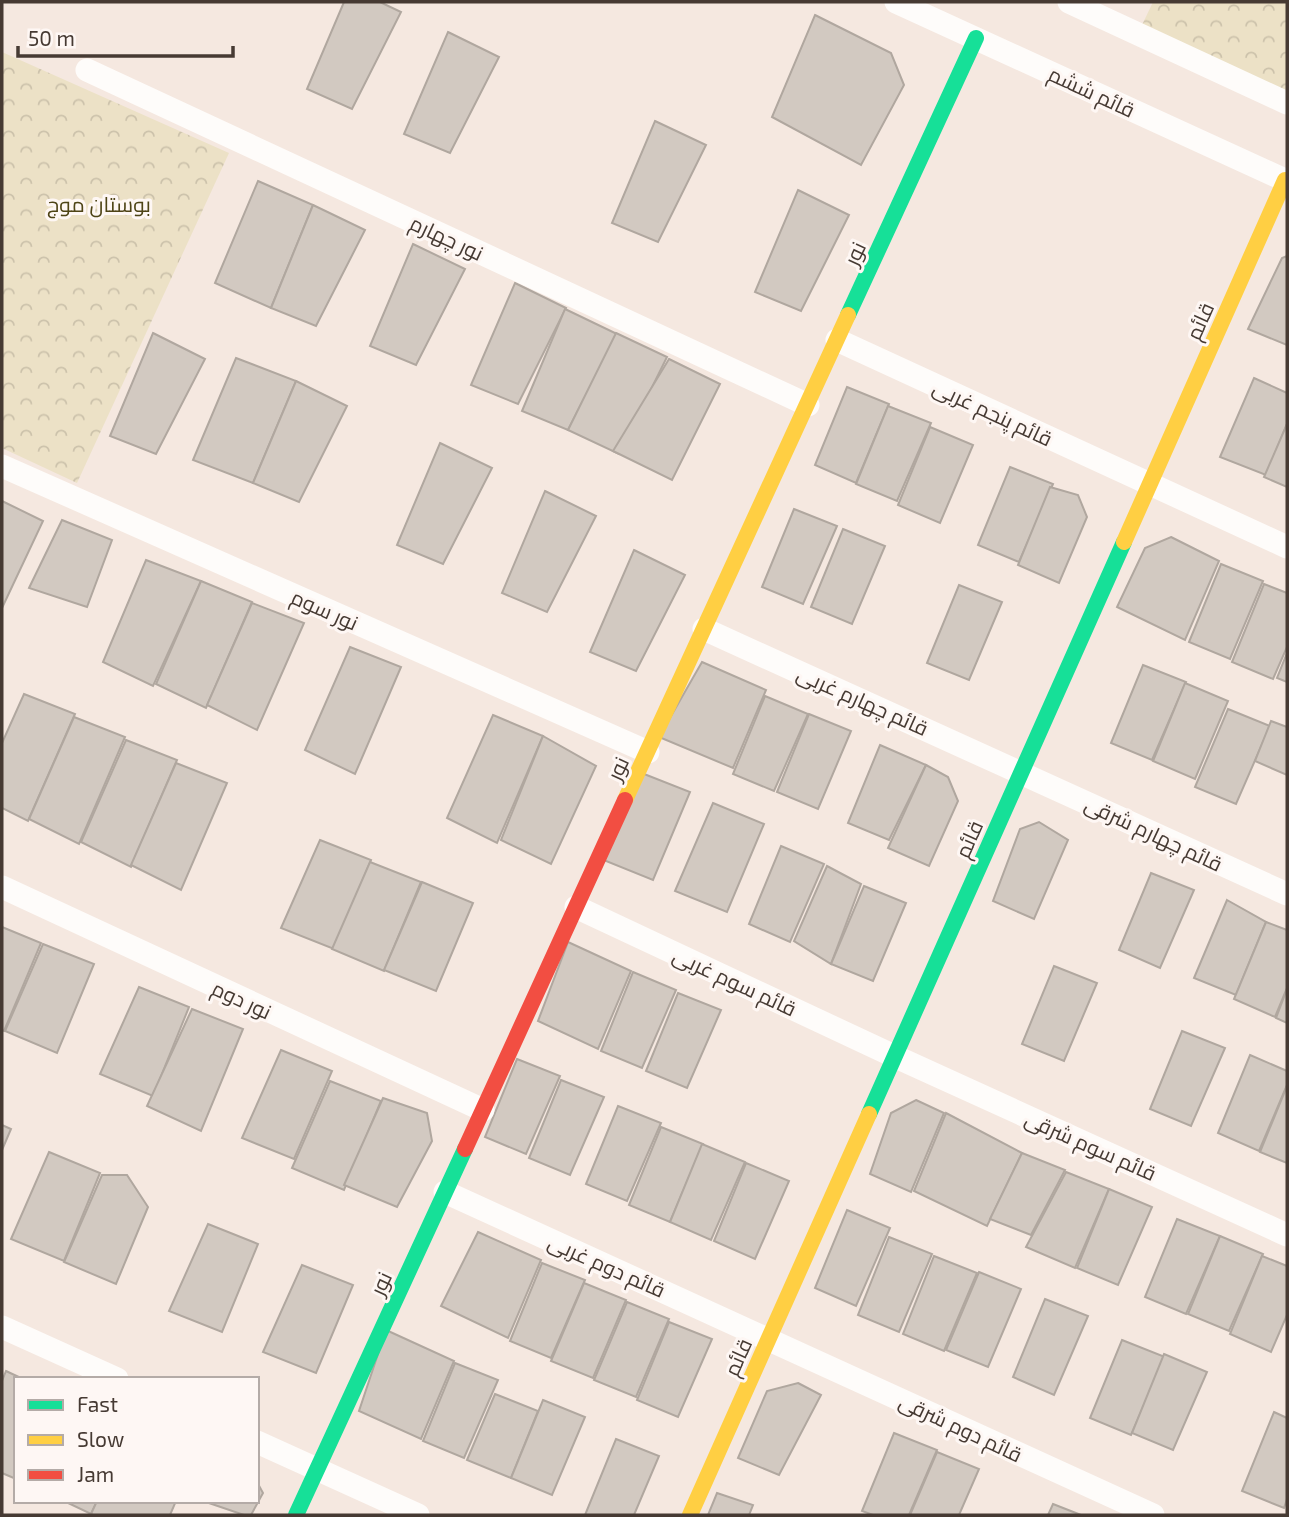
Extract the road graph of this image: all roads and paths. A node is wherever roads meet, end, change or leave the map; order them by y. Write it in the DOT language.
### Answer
graph roads {
  1 [pos="896,2"];
  2 [pos="1069,2"];
  3 [pos="976,38"];
  4 [pos="87,70"];
  5 [pos="1287,103"];
  6 [pos="1286,181"];
  7 [pos="838,340"];
  8 [pos="808,405"];
  9 [pos="2,467"];
  10 [pos="1149,484"];
  11 [pos="1287,547"];
  12 [pos="704,629"];
  13 [pos="648,752"];
  14 [pos="1021,772"];
  15 [pos="2,887"];
  16 [pos="1287,894"];
  17 [pos="576,907"];
  18 [pos="894,1056"];
  19 [pos="482,1110"];
  20 [pos="445,1192"];
  21 [pos="1287,1235"];
  22 [pos="2,1327"];
  23 [pos="769,1338"];
  24 [pos="113,1377"];
  25 [pos="259,1443"];
  26 [pos="317,1469"];
  27 [pos="296,1515"];
  28 [pos="418,1515"];
  29 [pos="690,1515"];
  30 [pos="1153,1515"];
  1 -- 3 [label="street, قائم ششم"];
  2 -- 5 [label="street"];
  3 -- 6 [label="street, قائم ششم"];
  3 -- 7 [label="street, نور"];
  4 -- 8 [label="street, نور چهارم"];
  6 -- 10 [label="street, قائم"];
  7 -- 8 [label="street, نور"];
  7 -- 10 [label="street, قائم پنجم غربی"];
  8 -- 12 [label="street, نور"];
  9 -- 13 [label="street, نور سوم"];
  10 -- 11 [label="street, قائم پنجم غربی"];
  10 -- 14 [label="street, قائم"];
  12 -- 13 [label="street, نور"];
  12 -- 14 [label="street, قائم چهارم غربی"];
  13 -- 17 [label="street, نور"];
  14 -- 16 [label="street, قائم چهارم شرقی"];
  14 -- 18 [label="street, قائم"];
  15 -- 19 [label="street, نور دوم"];
  17 -- 18 [label="street, قائم سوم غربی"];
  17 -- 19 [label="street, نور"];
  18 -- 21 [label="street, قائم سوم شرقی"];
  18 -- 23 [label="street, قائم"];
  19 -- 20 [label="street, نور"];
  20 -- 23 [label="street, قائم دوم غربی"];
  20 -- 26 [label="street, نور"];
  22 -- 24 [label="street"];
  23 -- 29 [label="street, قائم"];
  23 -- 30 [label="street, قائم دوم شرقی"];
  25 -- 26 [label="street"];
  26 -- 27 [label="street, نور"];
  26 -- 28 [label="street"];
}
